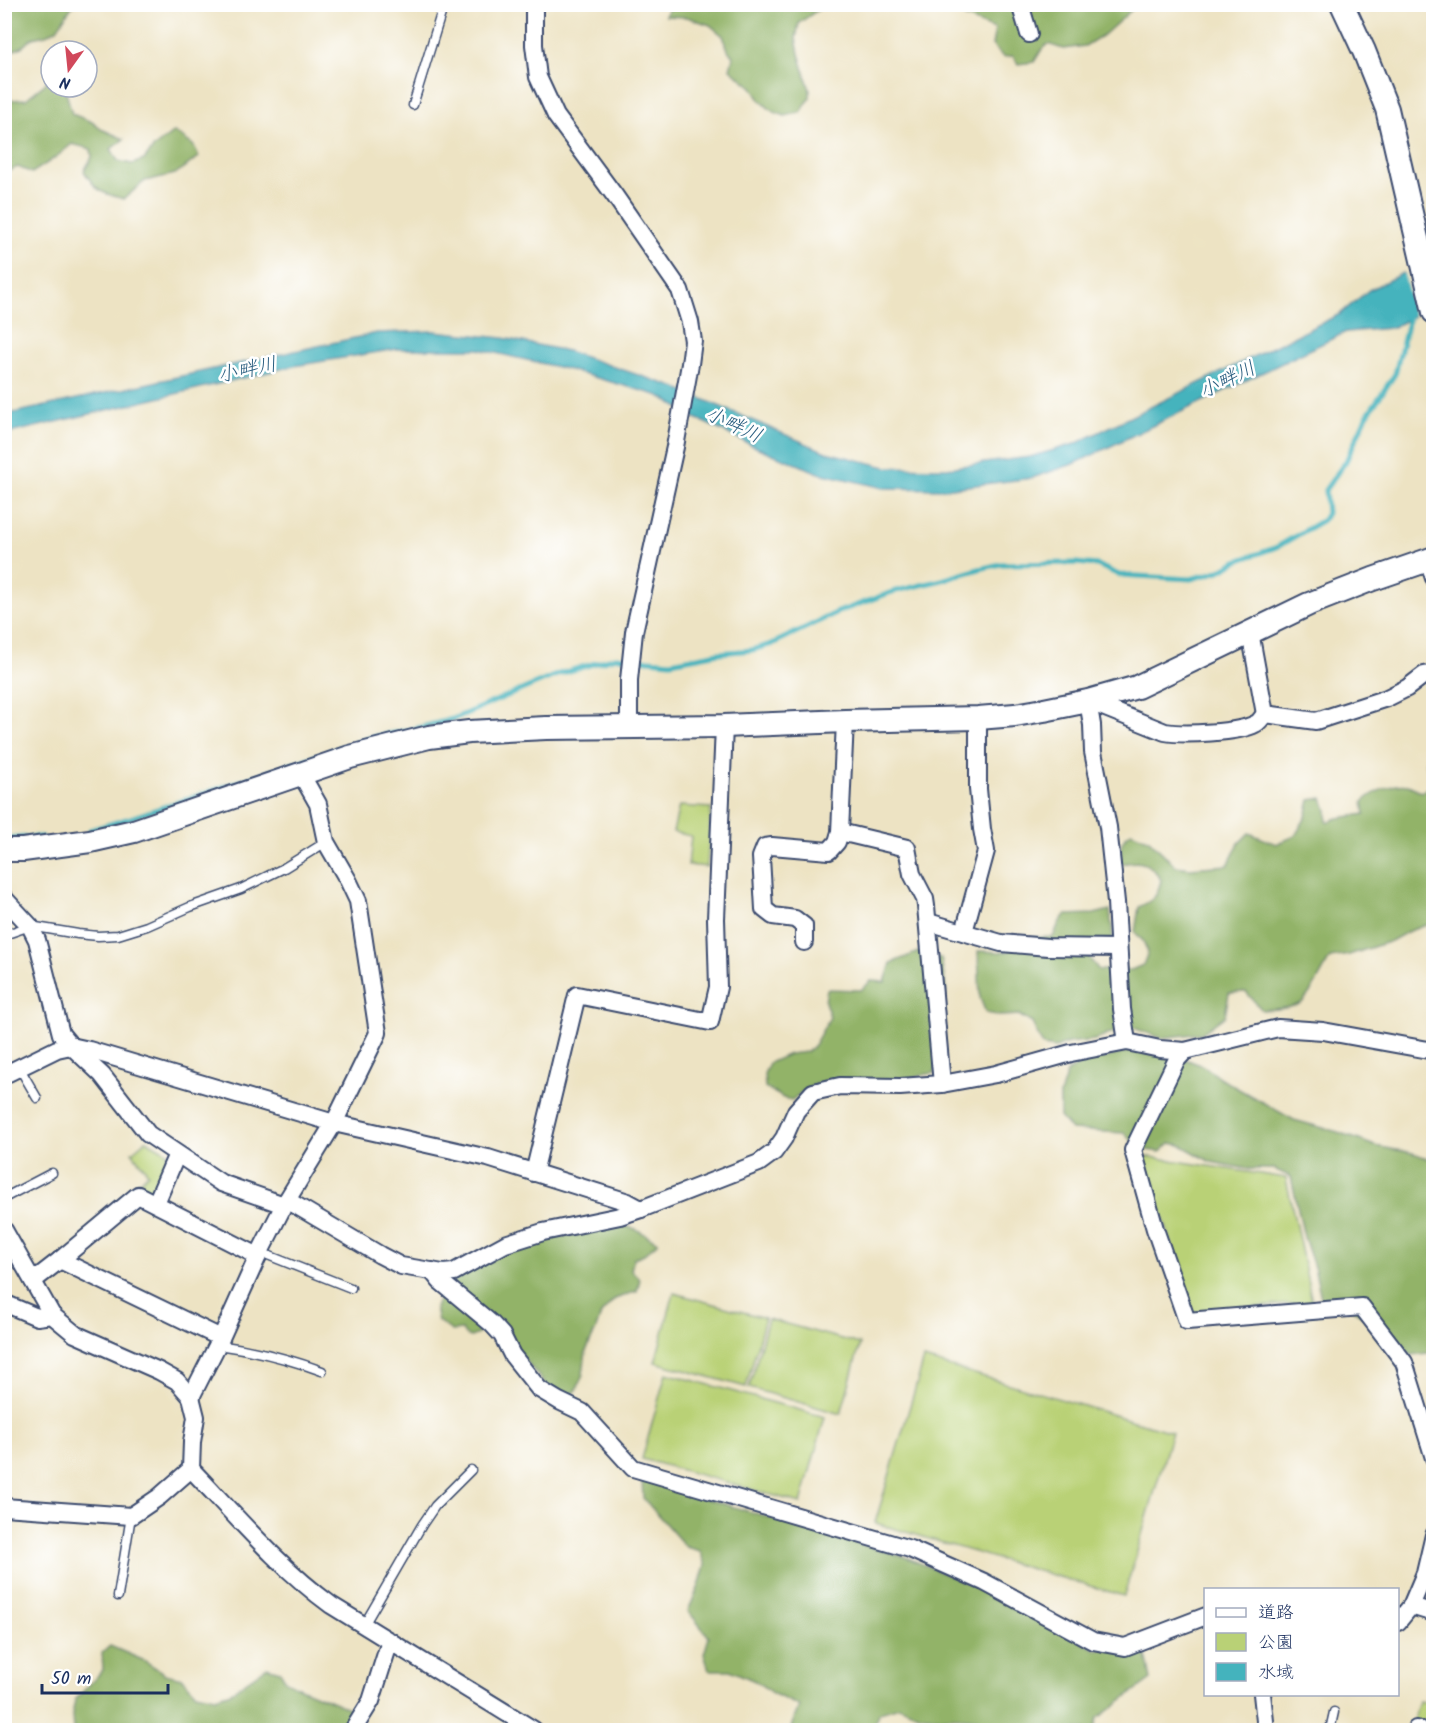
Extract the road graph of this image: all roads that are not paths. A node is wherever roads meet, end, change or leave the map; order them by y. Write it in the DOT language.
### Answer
graph roads {
  1 [pos="444,4"];
  2 [pos="534,4"];
  3 [pos="1020,4"];
  4 [pos="1342,4"];
  5 [pos="1029,34"];
  6 [pos="413,105"];
  7 [pos="1434,312"];
  8 [pos="1432,566"];
  9 [pos="1250,632"];
  10 [pos="1434,673"];
  11 [pos="1088,701"];
  12 [pos="1265,714"];
  13 [pos="978,718"];
  14 [pos="845,721"];
  15 [pos="724,726"];
  16 [pos="629,727"];
  17 [pos="301,774"];
  18 [pos="840,832"];
  19 [pos="326,842"];
  20 [pos="4,850"];
  21 [pos="4,898"];
  22 [pos="928,922"];
  23 [pos="30,926"];
  24 [pos="964,932"];
  25 [pos="4,935"];
  26 [pos="804,942"];
  27 [pos="1118,948"];
  28 [pos="1127,1042"];
  29 [pos="71,1046"];
  30 [pos="1185,1051"];
  31 [pos="1434,1051"];
  32 [pos="12,1071"];
  33 [pos="942,1084"];
  34 [pos="37,1098"];
  35 [pos="334,1123"];
  36 [pos="177,1154"];
  37 [pos="52,1173"];
  38 [pos="534,1173"];
  39 [pos="4,1198"];
  40 [pos="285,1202"];
  41 [pos="156,1203"];
  42 [pos="641,1209"];
  43 [pos="4,1230"];
  44 [pos="259,1254"];
  45 [pos="60,1260"];
  46 [pos="432,1271"];
  47 [pos="33,1281"];
  48 [pos="351,1288"];
  49 [pos="4,1303"];
  50 [pos="52,1315"];
  51 [pos="219,1342"];
  52 [pos="321,1371"];
  53 [pos="191,1397"];
  54 [pos="1434,1458"];
  55 [pos="191,1469"];
  56 [pos="471,1470"];
  57 [pos="4,1507"];
  58 [pos="131,1516"];
  59 [pos="1434,1535"];
  60 [pos="118,1596"];
  61 [pos="1411,1606"];
  62 [pos="1434,1613"];
  63 [pos="1204,1617"];
  64 [pos="1399,1621"];
  65 [pos="364,1625"];
  66 [pos="390,1641"];
  67 [pos="1262,1696"];
  68 [pos="1334,1712"];
  69 [pos="353,1731"];
  70 [pos="534,1731"];
  71 [pos="1266,1731"];
  72 [pos="1330,1731"];
  73 [pos="1415,1731"];
  74 [pos="1420,1731"];
  1 -- 6 [label="lane"];
  2 -- 16 [label="street"];
  3 -- 5 [label="street"];
  4 -- 7 [label="street"];
  8 -- 9 [label="street"];
  9 -- 11 [label="street"];
  9 -- 12 [label="street"];
  10 -- 12 [label="street"];
  11 -- 12 [label="street"];
  11 -- 13 [label="street"];
  11 -- 27 [label="street"];
  13 -- 14 [label="street"];
  13 -- 24 [label="street"];
  14 -- 15 [label="street"];
  14 -- 18 [label="street"];
  15 -- 16 [label="street"];
  15 -- 38 [label="street"];
  16 -- 17 [label="street"];
  17 -- 19 [label="street"];
  17 -- 20 [label="street"];
  18 -- 22 [label="street"];
  18 -- 26 [label="street"];
  19 -- 23 [label="lane"];
  19 -- 35 [label="street"];
  21 -- 23 [label="street"];
  22 -- 24 [label="street"];
  22 -- 33 [label="street"];
  23 -- 25 [label="lane"];
  23 -- 29 [label="street"];
  24 -- 27 [label="street"];
  27 -- 28 [label="street"];
  28 -- 30 [label="street"];
  28 -- 33 [label="street"];
  29 -- 32 [label="street"];
  29 -- 35 [label="street"];
  29 -- 36 [label="street"];
  30 -- 31 [label="street"];
  30 -- 54 [label="street"];
  32 -- 34 [label="lane"];
  33 -- 42 [label="street"];
  35 -- 38 [label="street"];
  35 -- 40 [label="street"];
  36 -- 40 [label="street"];
  36 -- 41 [label="street"];
  37 -- 39 [label="lane"];
  38 -- 42 [label="street"];
  40 -- 44 [label="street"];
  40 -- 46 [label="street"];
  41 -- 44 [label="street"];
  41 -- 45 [label="street"];
  42 -- 46 [label="street"];
  43 -- 47 [label="street"];
  44 -- 48 [label="lane"];
  44 -- 51 [label="street"];
  45 -- 47 [label="street"];
  45 -- 51 [label="street"];
  46 -- 63 [label="street"];
  47 -- 50 [label="street"];
  49 -- 50 [label="street"];
  50 -- 53 [label="street"];
  51 -- 52 [label="lane"];
  51 -- 53 [label="street"];
  53 -- 55 [label="street"];
  55 -- 58 [label="street"];
  55 -- 65 [label="street"];
  56 -- 65 [label="lane"];
  57 -- 58 [label="street"];
  58 -- 60 [label="lane"];
  59 -- 61 [label="street"];
  61 -- 62 [label="street"];
  61 -- 64 [label="street"];
  65 -- 66 [label="street"];
  66 -- 69 [label="street"];
  66 -- 70 [label="street"];
  67 -- 71 [label="street"];
  68 -- 72 [label="lane"];
  73 -- 74 [label="street"];
}
